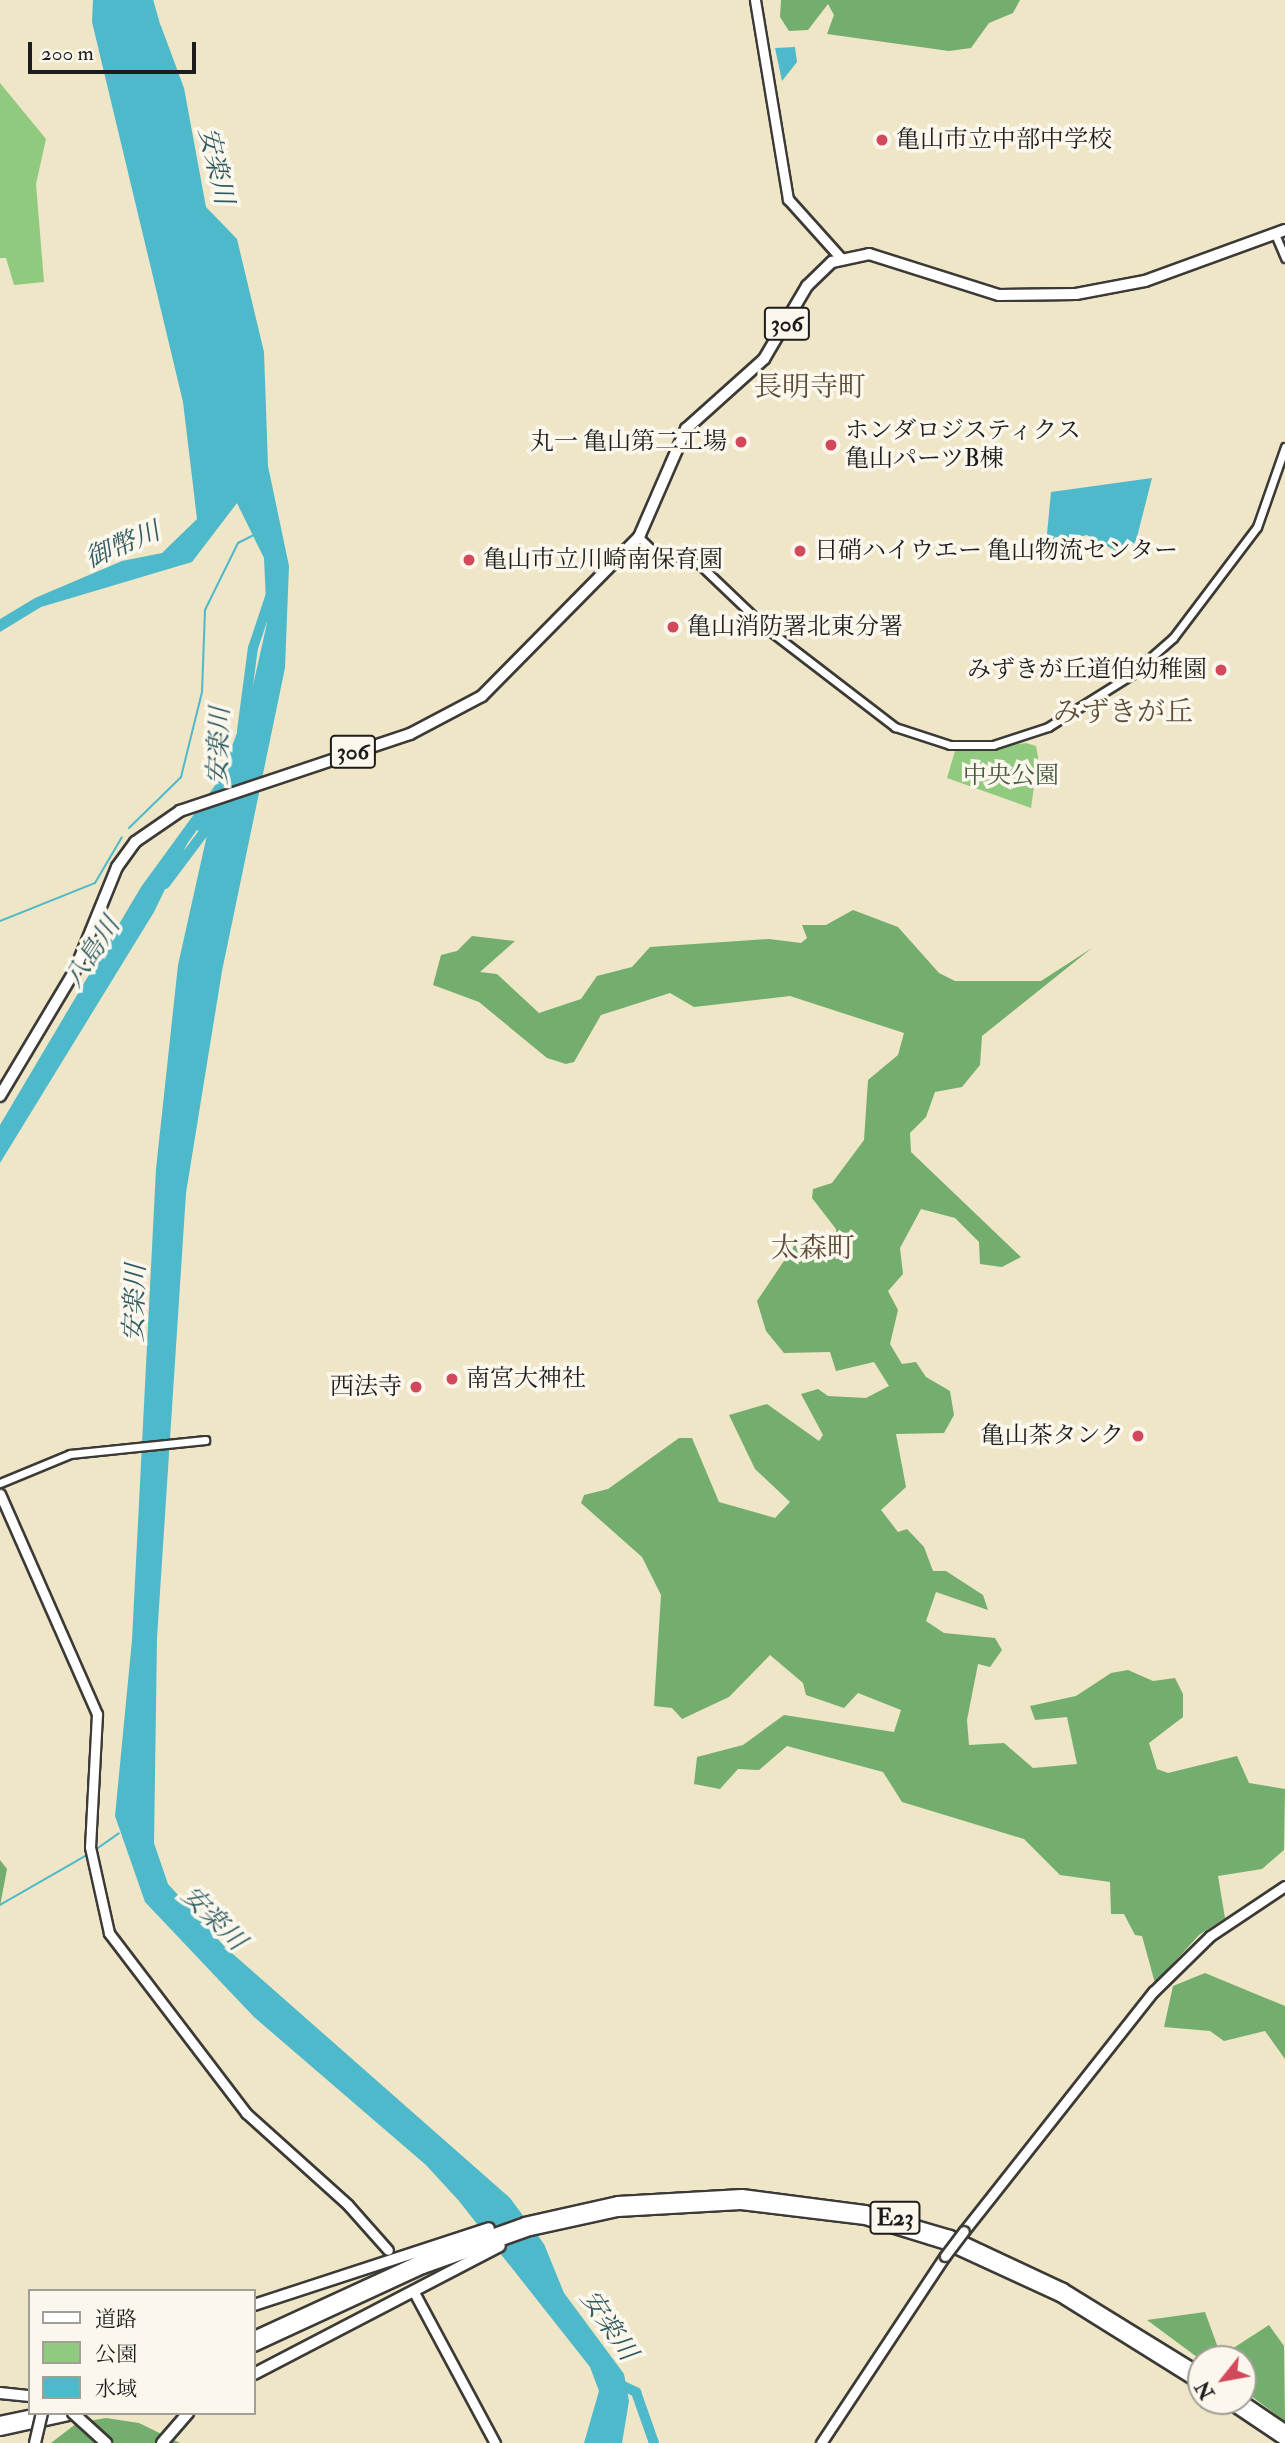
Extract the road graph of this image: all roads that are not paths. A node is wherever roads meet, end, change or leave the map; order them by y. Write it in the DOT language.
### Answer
graph roads {
  1 [pos="753,2"];
  2 [pos="1280,232"];
  3 [pos="841,258"];
  4 [pos="1285,258"];
  5 [pos="1285,447"];
  6 [pos="639,537"];
  7 [pos="0,1096"];
  8 [pos="201,1441"];
  9 [pos="0,1483"];
  10 [pos="0,1494"];
  11 [pos="1285,1886"];
  12 [pos="555,2217"];
  13 [pos="387,2250"];
  14 [pos="452,2252"];
  15 [pos="415,2294"];
  16 [pos="256,2304"];
  17 [pos="256,2336"];
  18 [pos="256,2345"];
  19 [pos="1187,2366"];
  20 [pos="256,2373"];
  21 [pos="1187,2376"];
  22 [pos="0,2393"];
  23 [pos="28,2396"];
  24 [pos="1257,2411"];
  25 [pos="32,2415"];
  26 [pos="42,2415"];
  27 [pos="70,2415"];
  28 [pos="75,2415"];
  29 [pos="186,2415"];
  30 [pos="1248,2415"];
  31 [pos="0,2421"];
  32 [pos="0,2430"];
  33 [pos="1285,2430"];
  34 [pos="1285,2440"];
  35 [pos="35,2443"];
  36 [pos="106,2443"];
  37 [pos="162,2443"];
  38 [pos="495,2443"];
  39 [pos="821,2443"];
  1 -- 3 [label="main road"];
  2 -- 3 [label="highway"];
  2 -- 4 [label="street"];
  3 -- 6 [label="highway, 306"];
  5 -- 6 [label="street"];
  6 -- 7 [label="highway, 306"];
  8 -- 9 [label="street"];
  10 -- 13 [label="main road"];
  11 -- 39 [label="main road, bridge"];
  12 -- 14 [label="highway, E23"];
  12 -- 14 [label="highway"];
  12 -- 19 [label="highway, E23"];
  12 -- 21 [label="highway, E23"];
  14 -- 16 [label="highway"];
  14 -- 17 [label="highway, E23"];
  14 -- 18 [label="highway, E23"];
  14 -- 20 [label="highway"];
  15 -- 38 [label="main road"];
  22 -- 23 [label="highway"];
  24 -- 33 [label="highway"];
  25 -- 31 [label="highway"];
  26 -- 35 [label="highway, bridge"];
  27 -- 32 [label="highway"];
  28 -- 36 [label="highway, bridge"];
  29 -- 37 [label="highway"];
  30 -- 34 [label="highway"];
}
